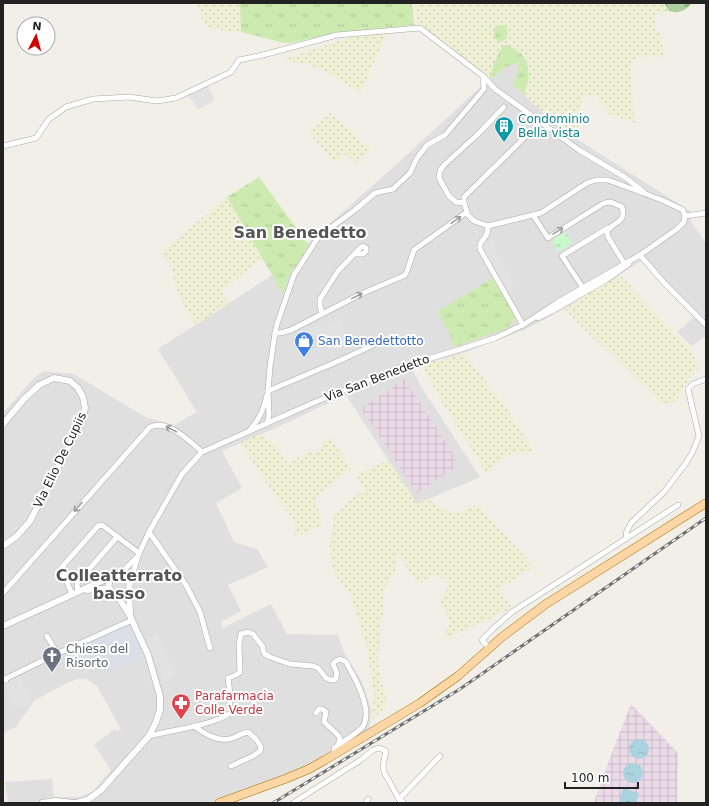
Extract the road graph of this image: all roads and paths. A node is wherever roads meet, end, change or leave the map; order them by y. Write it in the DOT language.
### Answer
graph roads {
  1 [pos="483,76"];
  2 [pos="504,107"];
  3 [pos="530,132"];
  4 [pos="3,146"];
  5 [pos="648,195"];
  6 [pos="464,203"];
  7 [pos="467,212"];
  8 [pos="706,213"];
  9 [pos="533,215"];
  10 [pos="685,216"];
  11 [pos="488,226"];
  12 [pos="609,227"];
  13 [pos="355,254"];
  14 [pos="640,254"];
  15 [pos="624,263"];
  16 [pos="583,288"];
  17 [pos="322,313"];
  18 [pos="523,325"];
  19 [pos="706,325"];
  20 [pos="275,333"];
  21 [pos="384,340"];
  22 [pos="706,379"];
  23 [pos="268,391"];
  24 [pos="269,411"];
  25 [pos="262,412"];
  26 [pos="280,418"];
  27 [pos="3,424"];
  28 [pos="267,424"];
  29 [pos="248,432"];
  30 [pos="202,452"];
  31 [pos="706,503"];
  32 [pos="678,505"];
  33 [pos="149,532"];
  34 [pos="117,536"];
  35 [pos="627,537"];
  36 [pos="3,546"];
  37 [pos="139,554"];
  38 [pos="120,574"];
  39 [pos="112,576"];
  40 [pos="130,583"];
  41 [pos="110,589"];
  42 [pos="129,590"];
  43 [pos="77,592"];
  44 [pos="3,593"];
  45 [pos="116,595"];
  46 [pos="131,618"];
  47 [pos="3,626"];
  48 [pos="47,636"];
  49 [pos="210,648"];
  50 [pos="489,648"];
  51 [pos="58,653"];
  52 [pos="6,680"];
  53 [pos="230,705"];
  54 [pos="233,712"];
  55 [pos="316,713"];
  56 [pos="194,726"];
  57 [pos="148,736"];
  58 [pos="338,745"];
  59 [pos="334,755"];
  60 [pos="440,756"];
  61 [pos="231,766"];
  62 [pos="399,799"];
  63 [pos="42,803"];
  64 [pos="75,803"];
  65 [pos="219,803"];
  66 [pos="292,803"];
  67 [pos="404,803"];
  1 -- 4 [label="street"];
  1 -- 5 [label="street"];
  1 -- 20 [label="street"];
  2 -- 6 [label="street"];
  3 -- 6 [label="street"];
  5 -- 9 [label="street"];
  5 -- 10 [label="street"];
  6 -- 7 [label="street"];
  7 -- 11 [label="street"];
  17 -- 7 [label="street, one-way"];
  8 -- 10 [label="street"];
  9 -- 11 [label="street"];
  9 -- 12 [label="street, one-way"];
  10 -- 14 [label="street, Via San Benedetto"];
  11 -- 18 [label="street"];
  12 -- 15 [label="street"];
  12 -- 16 [label="street"];
  13 -- 17 [label="street"];
  14 -- 15 [label="street, Via San Benedetto"];
  14 -- 18 [label="street"];
  14 -- 19 [label="street"];
  15 -- 16 [label="street, Via San Benedetto"];
  16 -- 18 [label="street, Via San Benedetto"];
  17 -- 20 [label="street"];
  18 -- 26 [label="street, Via San Benedetto"];
  20 -- 23 [label="street"];
  21 -- 23 [label="street"];
  22 -- 35 [label="street"];
  23 -- 24 [label="street"];
  23 -- 25 [label="street"];
  24 -- 26 [label="street"];
  24 -- 28 [label="street"];
  25 -- 28 [label="street"];
  25 -- 29 [label="street"];
  26 -- 28 [label="street, Via San Benedetto"];
  27 -- 36 [label="street, Via Elio De Cupiis"];
  28 -- 29 [label="street, Via San Benedetto"];
  29 -- 30 [label="street, Via San Benedetto"];
  30 -- 33 [label="street, Via San Benedetto"];
  30 -- 44 [label="street, one-way"];
  31 -- 50 [label="main road"];
  32 -- 35 [label="street"];
  33 -- 37 [label="street, Via San Benedetto"];
  33 -- 49 [label="street"];
  34 -- 37 [label="street"];
  34 -- 43 [label="street"];
  34 -- 43 [label="street"];
  35 -- 50 [label="street"];
  37 -- 38 [label="street"];
  37 -- 40 [label="street, Via San Benedetto"];
  38 -- 39 [label="street"];
  38 -- 40 [label="street"];
  39 -- 41 [label="street"];
  39 -- 43 [label="street"];
  40 -- 42 [label="street"];
  41 -- 43 [label="street"];
  41 -- 45 [label="street"];
  42 -- 45 [label="street"];
  42 -- 46 [label="street"];
  43 -- 47 [label="street"];
  45 -- 46 [label="street"];
  46 -- 51 [label="street"];
  46 -- 57 [label="street"];
  48 -- 51 [label="street"];
  50 -- 59 [label="main road"];
  51 -- 52 [label="street"];
  53 -- 58 [label="street"];
  54 -- 56 [label="street"];
  55 -- 58 [label="street"];
  56 -- 57 [label="street"];
  56 -- 61 [label="street"];
  57 -- 64 [label="street"];
  58 -- 59 [label="street"];
  59 -- 65 [label="main road"];
  60 -- 62 [label="street"];
  62 -- 66 [label="street"];
  62 -- 67 [label="street"];
  63 -- 64 [label="street"];
}
